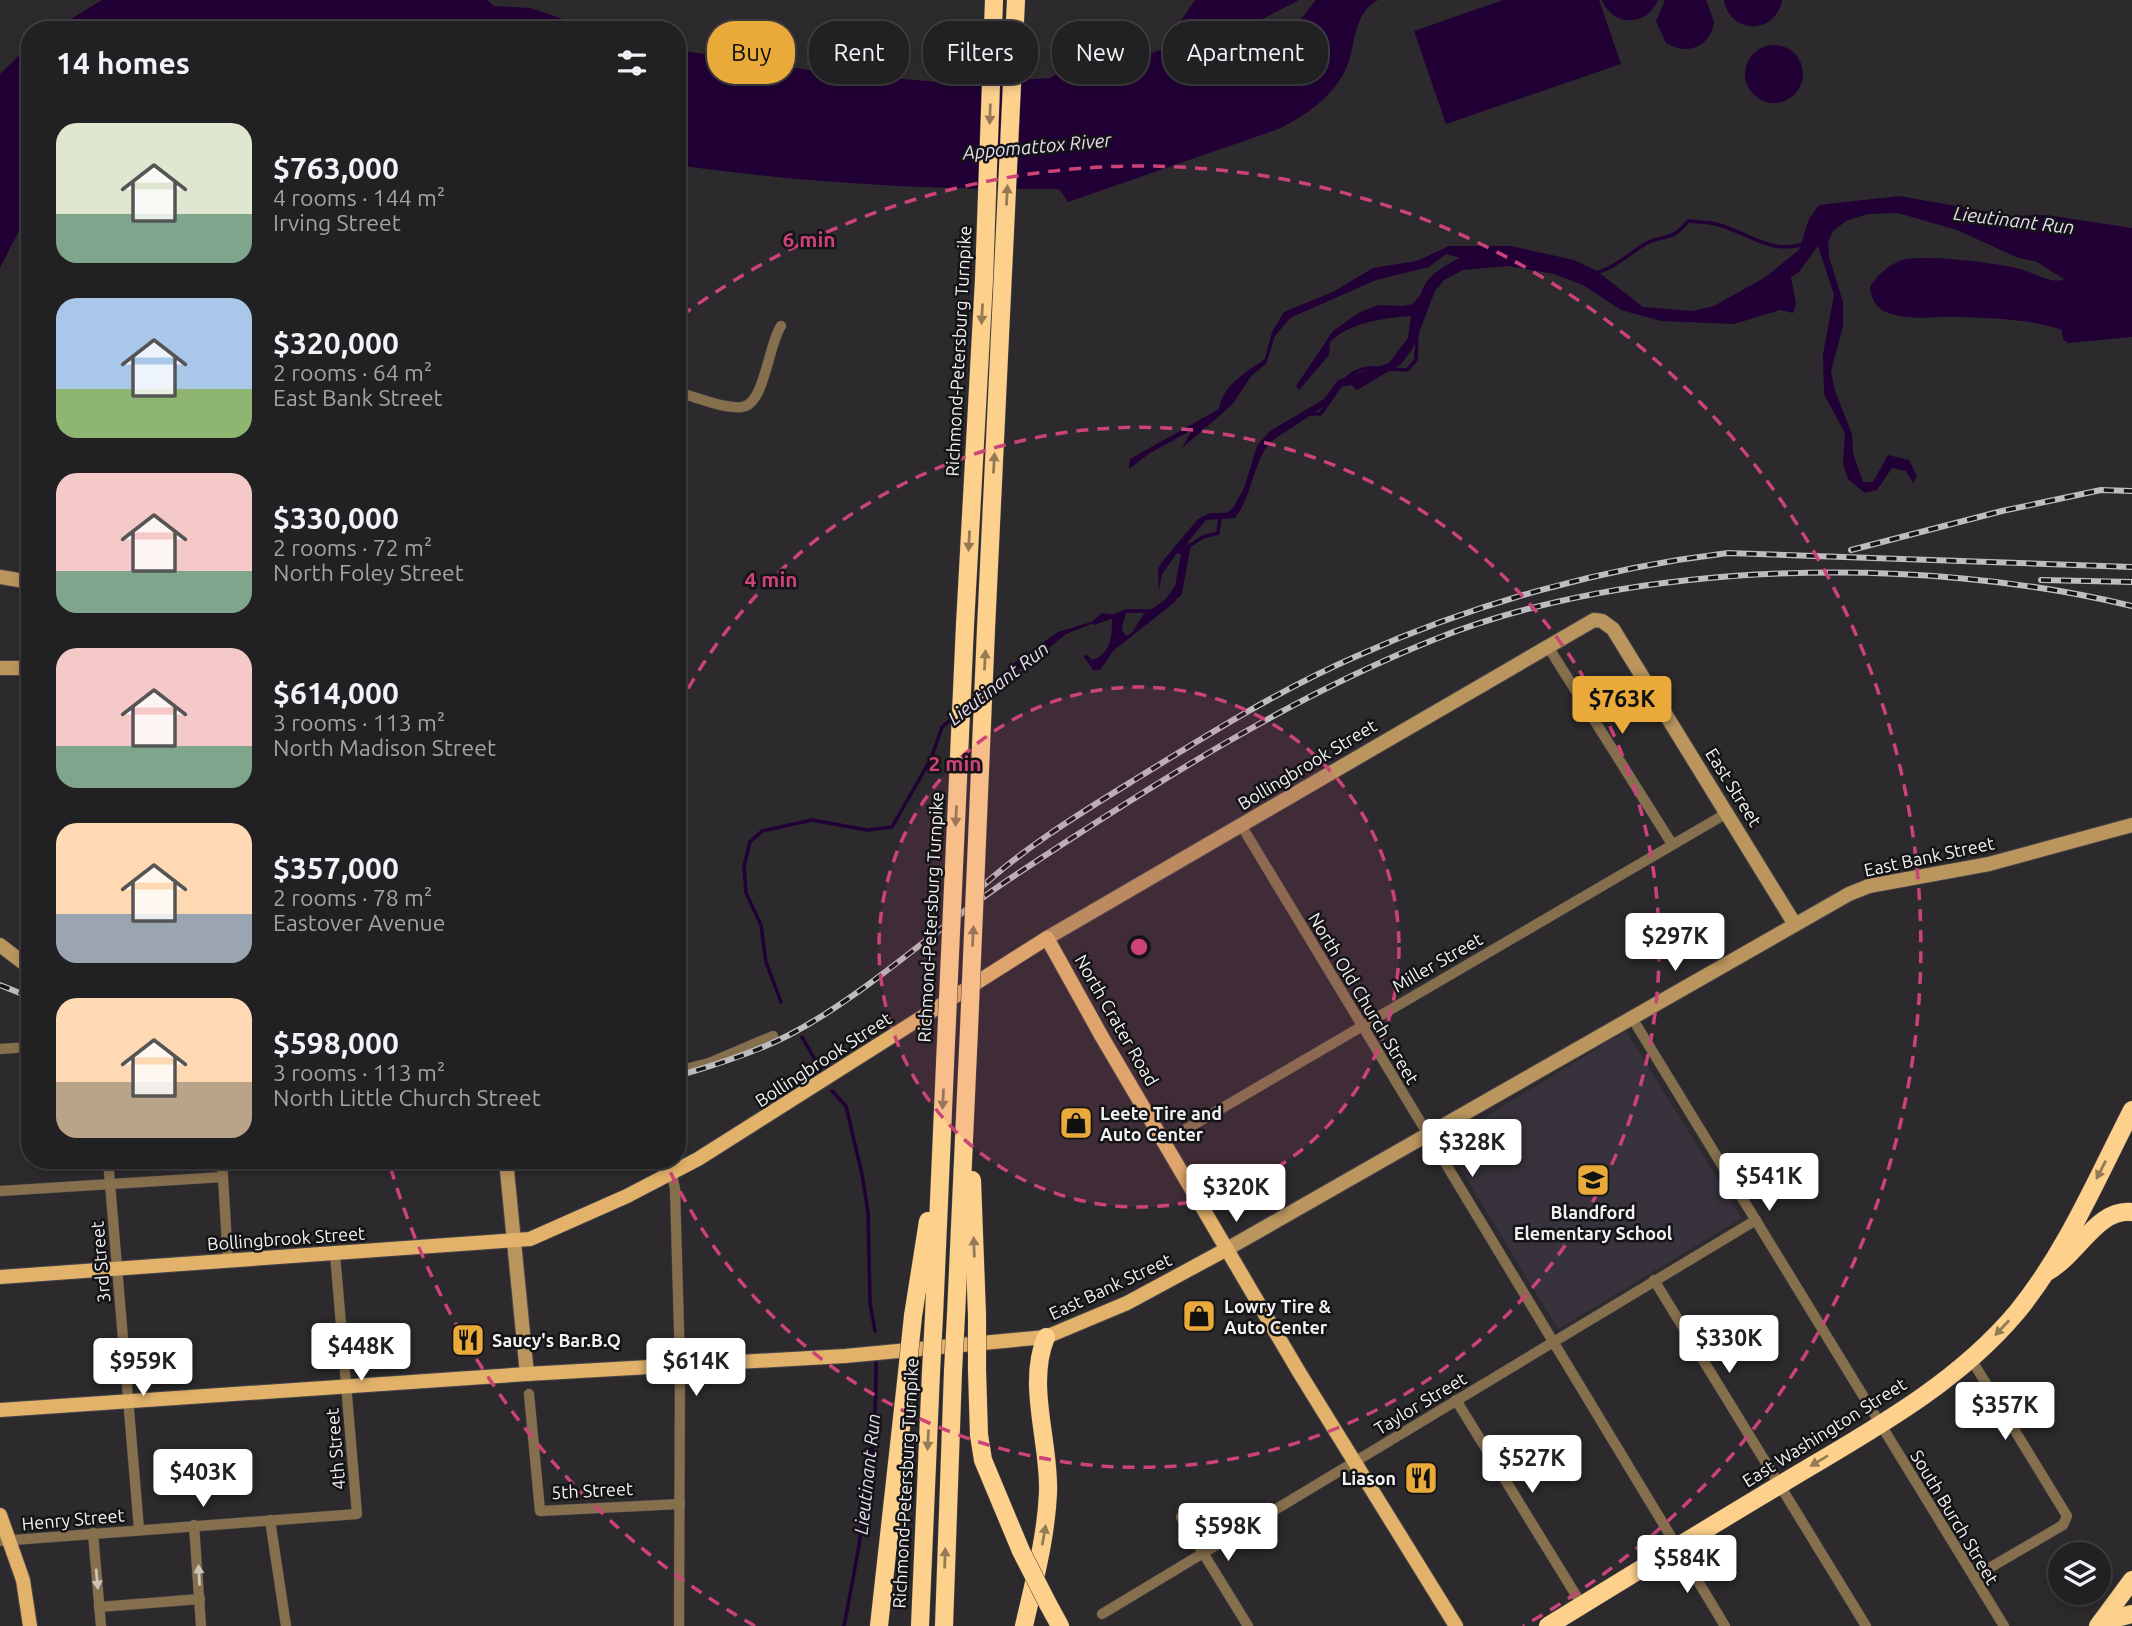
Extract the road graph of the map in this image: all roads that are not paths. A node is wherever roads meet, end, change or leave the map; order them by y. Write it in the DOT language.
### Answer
graph roads {
  1 [pos="993,0"];
  2 [pos="1016,0"];
  3 [pos="781,326"];
  4 [pos="686,395"];
  5 [pos="0,577"];
  6 [pos="21,580"];
  7 [pos="1618,636"];
  8 [pos="1547,645"];
  9 [pos="0,668"];
  10 [pos="21,668"];
  11 [pos="1727,813"];
  12 [pos="1241,825"];
  13 [pos="2132,825"];
  14 [pos="1672,844"];
  15 [pos="1794,923"];
  16 [pos="1047,938"];
  17 [pos="0,945"];
  18 [pos="21,961"];
  19 [pos="1632,1018"];
  20 [pos="1361,1024"];
  21 [pos="773,1036"];
  22 [pos="21,1048"];
  23 [pos="0,1049"];
  24 [pos="967,1064"];
  25 [pos="686,1069"];
  26 [pos="2132,1110"];
  27 [pos="942,1135"];
  28 [pos="1428,1135"];
  29 [pos="1164,1142"];
  30 [pos="686,1159"];
  31 [pos="109,1169"];
  32 [pos="222,1169"];
  33 [pos="507,1169"];
  34 [pos="666,1169"];
  35 [pos="671,1169"];
  36 [pos="222,1177"];
  37 [pos="110,1183"];
  38 [pos="0,1191"];
  39 [pos="2132,1212"];
  40 [pos="1756,1220"];
  41 [pos="514,1242"];
  42 [pos="1227,1249"];
  43 [pos="335,1254"];
  44 [pos="228,1262"];
  45 [pos="117,1269"];
  46 [pos="2043,1274"];
  47 [pos="0,1277"];
  48 [pos="1654,1280"];
  49 [pos="1046,1337"];
  50 [pos="1552,1341"];
  51 [pos="1971,1359"];
  52 [pos="680,1364"];
  53 [pos="527,1374"];
  54 [pos="346,1387"];
  55 [pos="529,1394"];
  56 [pos="1456,1400"];
  57 [pos="128,1403"];
  58 [pos="0,1410"];
  59 [pos="1880,1424"];
  60 [pos="1354,1461"];
  61 [pos="1778,1486"];
  62 [pos="680,1504"];
  63 [pos="357,1514"];
  64 [pos="0,1515"];
  65 [pos="1181,1517"];
  66 [pos="891,1519"];
  67 [pos="270,1520"];
  68 [pos="194,1525"];
  69 [pos="139,1529"];
  70 [pos="93,1533"];
  71 [pos="5,1540"];
  72 [pos="1676,1548"];
  73 [pos="1204,1553"];
  74 [pos="1974,1577"];
  75 [pos="2132,1580"];
  76 [pos="200,1600"];
  77 [pos="1582,1605"];
  78 [pos="99,1607"];
  79 [pos="1102,1614"];
  80 [pos="2132,1614"];
  81 [pos="2100,1624"];
  82 [pos="30,1626"];
  83 [pos="101,1626"];
  84 [pos="201,1626"];
  85 [pos="286,1626"];
  86 [pos="679,1626"];
  87 [pos="879,1626"];
  88 [pos="889,1626"];
  89 [pos="919,1626"];
  90 [pos="944,1626"];
  91 [pos="1024,1626"];
  92 [pos="1058,1626"];
  93 [pos="1248,1626"];
  94 [pos="1456,1626"];
  95 [pos="1548,1626"];
  96 [pos="1725,1626"];
  97 [pos="1866,1626"];
  98 [pos="2004,1626"];
  1 -- 27 [label="highway, Richmond-Petersburg Turnpike, one-way, bridge"];
  24 -- 2 [label="highway, one-way, bridge"];
  3 -- 4 [label="street"];
  5 -- 6 [label="street"];
  7 -- 8 [label="street, Bollingbrook Street"];
  7 -- 11 [label="street, East Street"];
  8 -- 12 [label="street, Bollingbrook Street"];
  8 -- 14 [label="street"];
  9 -- 10 [label="street"];
  11 -- 14 [label="street, Miller Street"];
  11 -- 15 [label="street, East Street"];
  12 -- 16 [label="street, Bollingbrook Street"];
  12 -- 20 [label="street, North Old Church Street"];
  13 -- 15 [label="street, East Bank Street"];
  14 -- 20 [label="street, Miller Street"];
  15 -- 19 [label="street, East Bank Street"];
  16 -- 29 [label="main road, North Crater Road"];
  16 -- 30 [label="main road, Bollingbrook Street"];
  17 -- 18 [label="street"];
  19 -- 28 [label="street, East Bank Street"];
  19 -- 40 [label="street, South Burch Street"];
  20 -- 28 [label="street, North Old Church Street"];
  20 -- 29 [label="street, Miller Street"];
  21 -- 25 [label="street"];
  22 -- 23 [label="street"];
  90 -- 24 [label="highway, one-way, bridge"];
  92 -- 24 [label="highway, one-way, bridge"];
  26 -- 46 [label="highway, East Washington Street, one-way"];
  27 -- 66 [label="highway, bridge"];
  27 -- 89 [label="highway, Richmond-Petersburg Turnpike, one-way, bridge"];
  28 -- 42 [label="street, East Bank Street"];
  28 -- 50 [label="street, North Old Church Street"];
  29 -- 42 [label="main road, North Crater Road"];
  31 -- 37 [label="street, 3rd Street"];
  32 -- 36 [label="street"];
  33 -- 41 [label="street"];
  34 -- 41 [label="main road, Bollingbrook Street"];
  35 -- 52 [label="street"];
  36 -- 37 [label="street"];
  36 -- 44 [label="street"];
  37 -- 38 [label="street"];
  37 -- 45 [label="street, 3rd Street"];
  39 -- 46 [label="highway"];
  40 -- 48 [label="street, Taylor Street"];
  40 -- 59 [label="street, South Burch Street"];
  41 -- 43 [label="main road, Bollingbrook Street"];
  41 -- 53 [label="street"];
  42 -- 49 [label="main road, East Bank Street"];
  42 -- 60 [label="main road, North Crater Road"];
  43 -- 44 [label="main road, Bollingbrook Street"];
  43 -- 54 [label="street, 4th Street"];
  44 -- 45 [label="main road, Bollingbrook Street"];
  45 -- 47 [label="main road, Bollingbrook Street"];
  45 -- 57 [label="street, 3rd Street"];
  46 -- 51 [label="highway, East Washington Street, one-way"];
  48 -- 50 [label="street, Taylor Street"];
  48 -- 61 [label="street"];
  49 -- 52 [label="main road, East Bank Street"];
  91 -- 49 [label="highway, one-way"];
  50 -- 56 [label="street, Taylor Street"];
  50 -- 72 [label="street, North Old Church Street"];
  51 -- 59 [label="highway, East Washington Street"];
  51 -- 74 [label="street"];
  52 -- 53 [label="main road, East Bank Street"];
  52 -- 62 [label="street"];
  53 -- 54 [label="main road, East Bank Street"];
  54 -- 57 [label="main road, East Bank Street"];
  54 -- 63 [label="street, 4th Street"];
  55 -- 62 [label="street, 5th Street"];
  56 -- 60 [label="street, Taylor Street"];
  56 -- 77 [label="street"];
  57 -- 58 [label="main road, East Bank Street"];
  57 -- 69 [label="street, 3rd Street"];
  59 -- 61 [label="highway, East Washington Street, one-way"];
  59 -- 74 [label="street, South Burch Street"];
  60 -- 73 [label="street, Taylor Street"];
  60 -- 94 [label="main road, North Crater Road"];
  61 -- 72 [label="highway, East Washington Street"];
  61 -- 97 [label="street"];
  62 -- 86 [label="street"];
  63 -- 67 [label="street, Henry Street"];
  64 -- 71 [label="main road"];
  65 -- 73 [label="street"];
  66 -- 87 [label="highway"];
  66 -- 88 [label="highway"];
  67 -- 68 [label="street, Henry Street"];
  67 -- 85 [label="street"];
  68 -- 69 [label="street, Henry Street"];
  76 -- 68 [label="street, one-way"];
  69 -- 70 [label="street, Henry Street"];
  70 -- 71 [label="street, Henry Street"];
  70 -- 78 [label="street, one-way"];
  71 -- 82 [label="main road"];
  72 -- 77 [label="highway, East Washington Street"];
  72 -- 96 [label="street, North Old Church Street"];
  73 -- 79 [label="street, Taylor Street"];
  73 -- 93 [label="street"];
  74 -- 98 [label="street, South Burch Street"];
  75 -- 81 [label="highway"];
  76 -- 78 [label="street"];
  76 -- 84 [label="street"];
  77 -- 95 [label="highway, East Washington Street"];
  78 -- 83 [label="street"];
  80 -- 81 [label="highway"];
}
